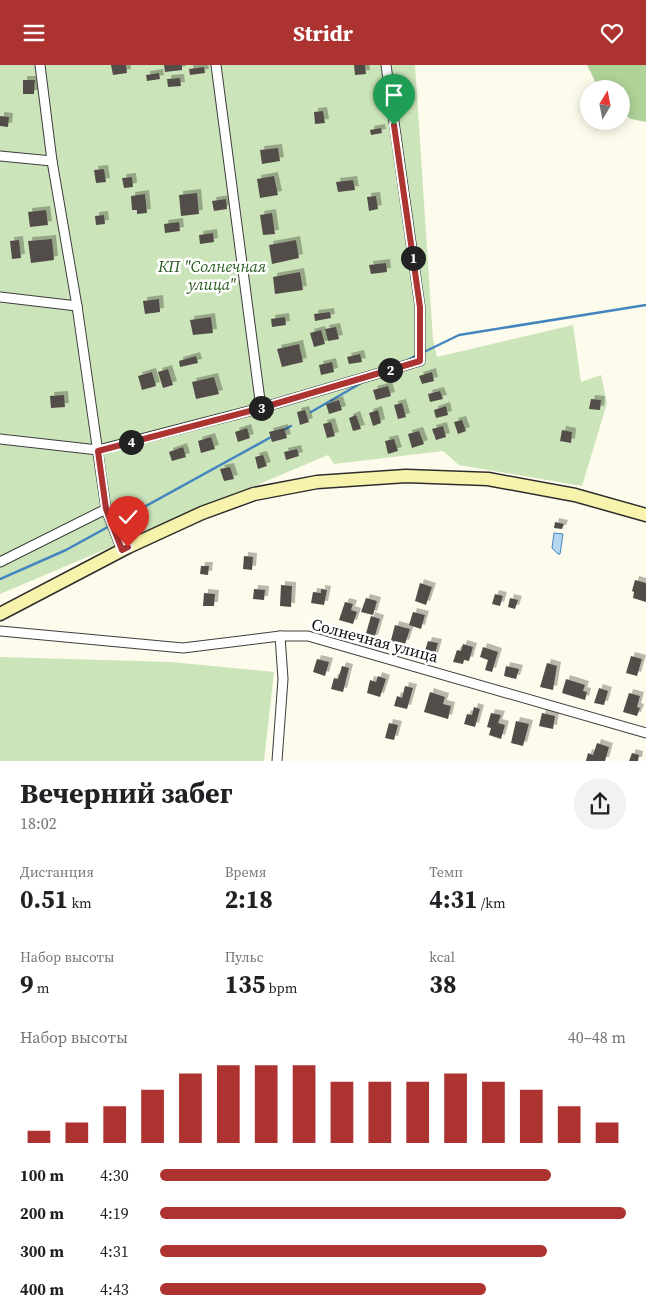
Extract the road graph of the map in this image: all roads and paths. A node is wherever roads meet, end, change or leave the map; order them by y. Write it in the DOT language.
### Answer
graph roads {
  1 [pos="40,65"];
  2 [pos="216,65"];
  3 [pos="386,65"];
  4 [pos="0,155"];
  5 [pos="52,161"];
  6 [pos="0,297"];
  7 [pos="77,306"];
  8 [pos="261,408"];
  9 [pos="0,439"];
  10 [pos="98,451"];
  11 [pos="106,509"];
  12 [pos="646,515"];
  13 [pos="122,550"];
  14 [pos="0,563"];
  15 [pos="2,614"];
  16 [pos="1,631"];
  17 [pos="280,636"];
  18 [pos="646,733"];
  19 [pos="277,761"];
  1 -- 5 [label="street"];
  2 -- 8 [label="street"];
  3 -- 8 [label="street"];
  4 -- 5 [label="street"];
  5 -- 7 [label="street"];
  6 -- 7 [label="street"];
  7 -- 10 [label="street"];
  8 -- 10 [label="street"];
  9 -- 10 [label="street"];
  10 -- 11 [label="street"];
  11 -- 13 [label="street"];
  11 -- 14 [label="street"];
  12 -- 13 [label="main road"];
  13 -- 15 [label="main road"];
  15 -- 16 [label="street"];
  16 -- 17 [label="street, Солнечная улица"];
  17 -- 18 [label="street, Солнечная улица"];
  17 -- 19 [label="street"];
}
